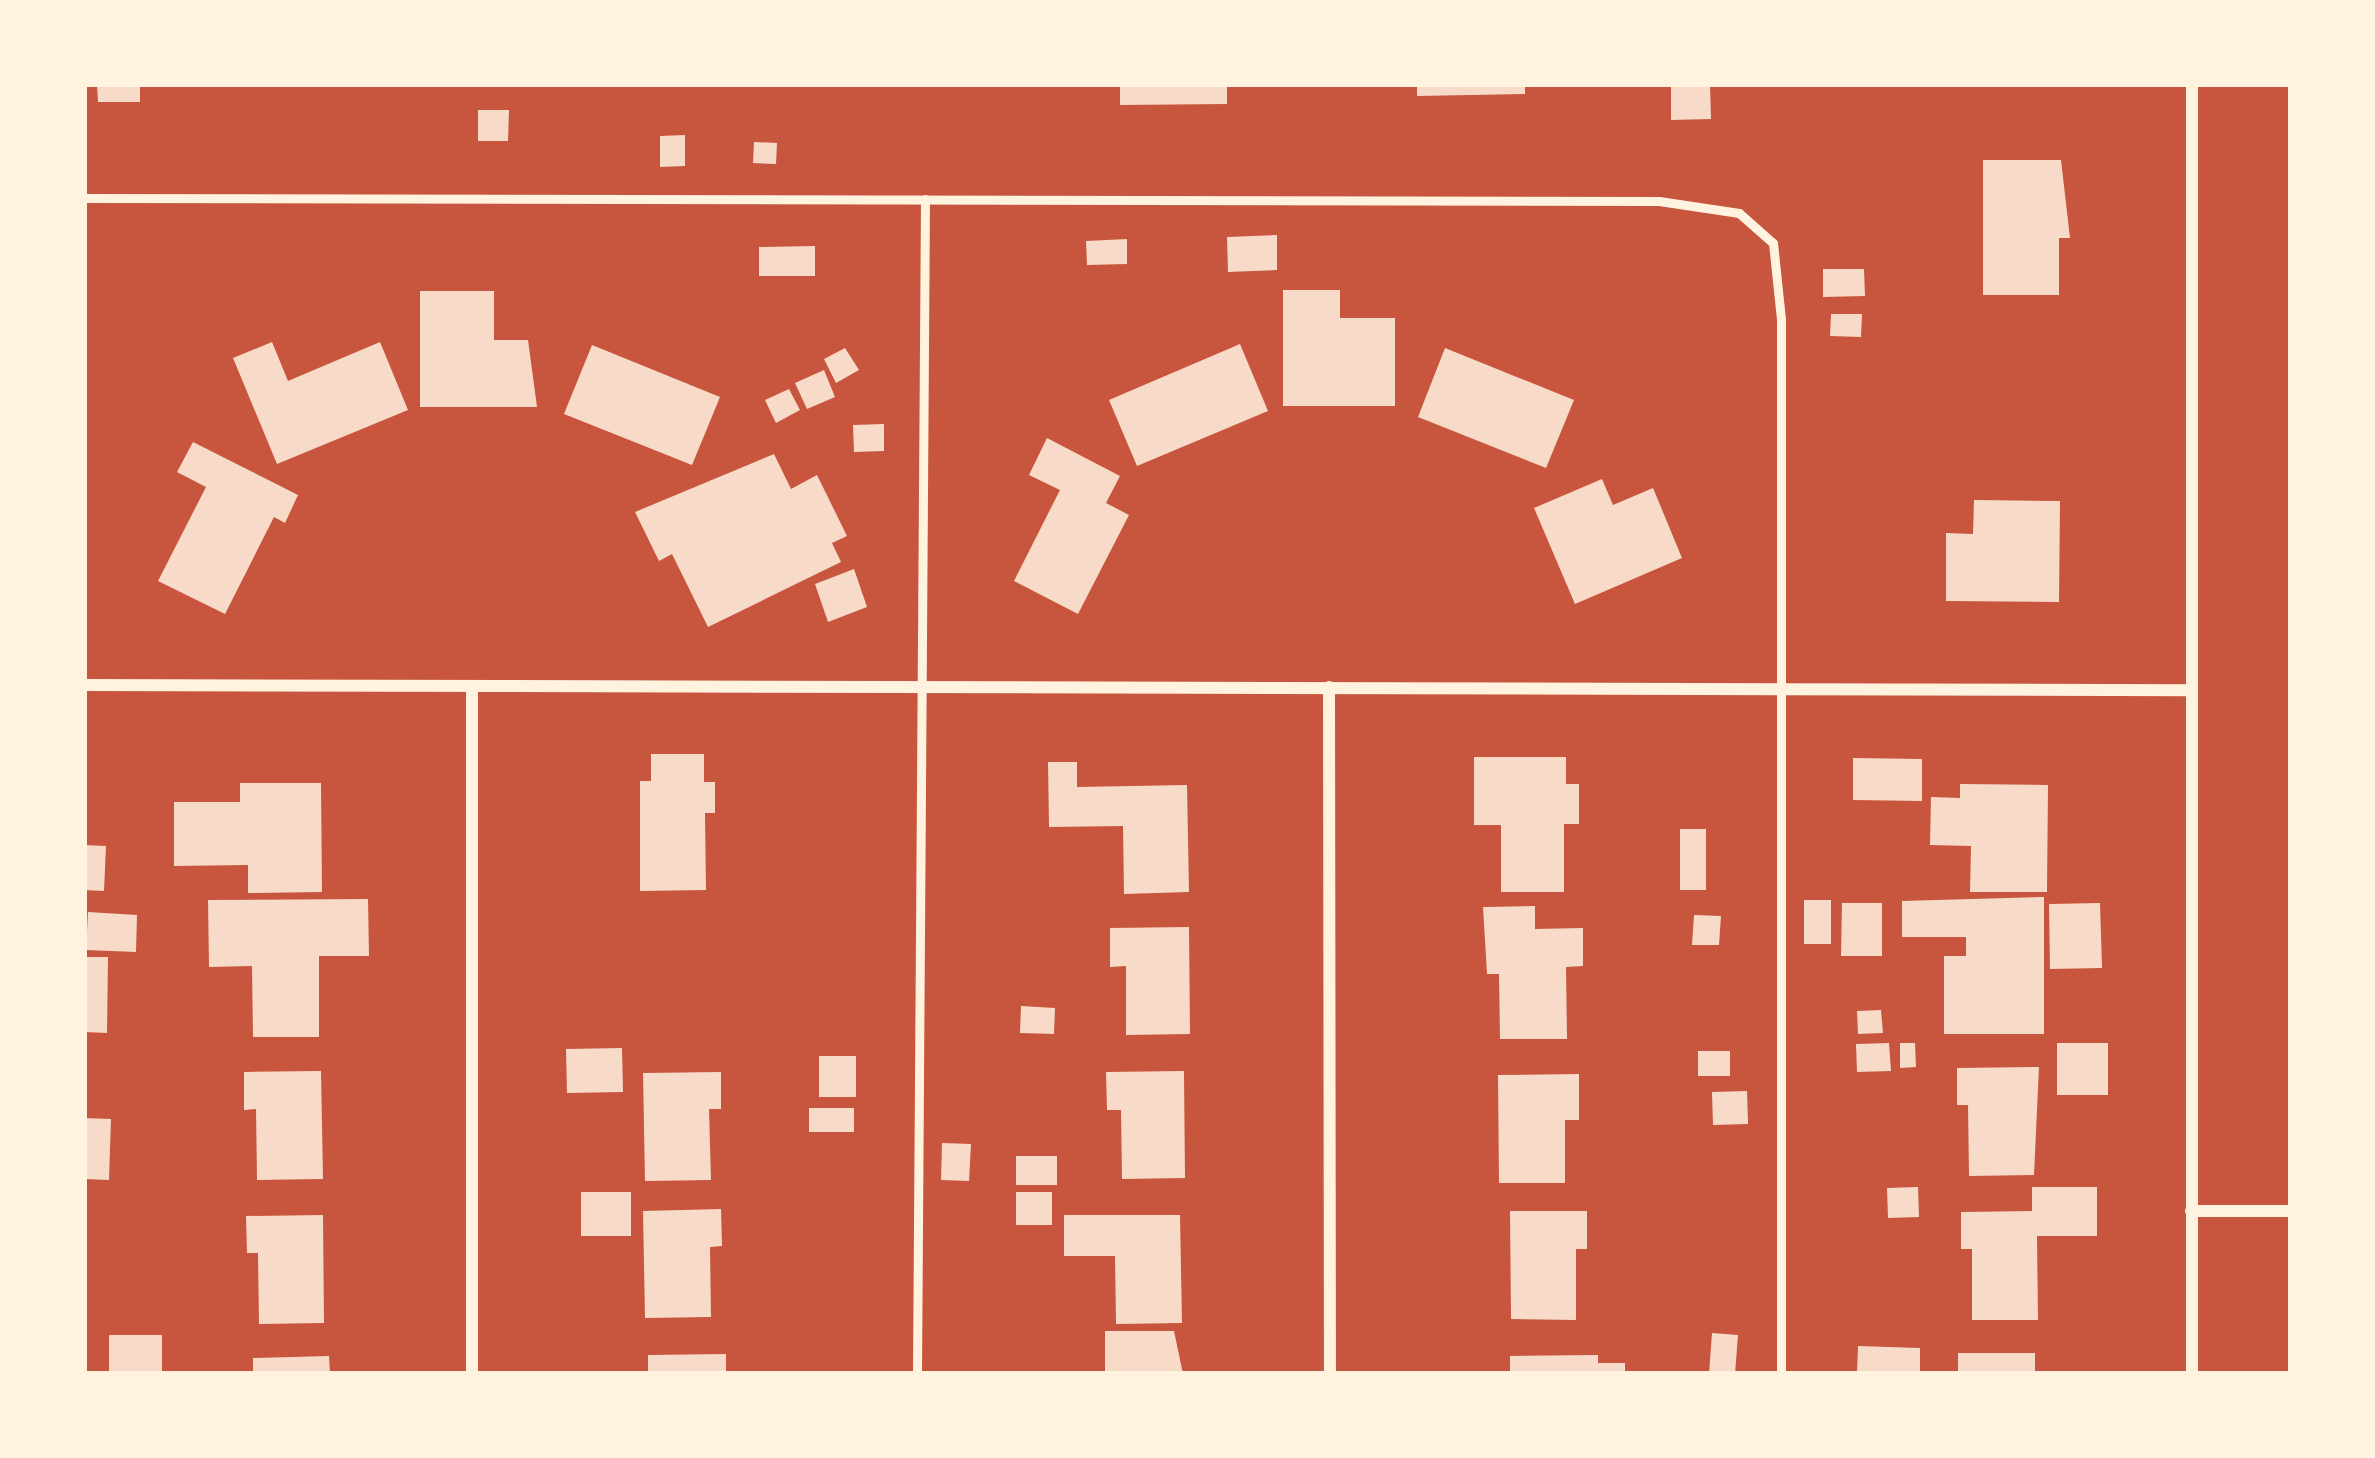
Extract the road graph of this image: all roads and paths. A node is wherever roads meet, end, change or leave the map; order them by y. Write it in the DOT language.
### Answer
graph roads {
  1 [pos="2192,84"];
  2 [pos="84,198"];
  3 [pos="925,199"];
  4 [pos="84,685"];
  5 [pos="472,686"];
  6 [pos="1329,687"];
  7 [pos="1780,689"];
  8 [pos="2192,690"];
  9 [pos="917,692"];
  10 [pos="2191,1210"];
  11 [pos="2291,1210"];
  12 [pos="472,1374"];
  13 [pos="917,1374"];
  14 [pos="1330,1374"];
  15 [pos="1781,1374"];
  16 [pos="2192,1374"];
  1 -- 8 [label="street"];
  2 -- 3 [label="lane"];
  3 -- 7 [label="lane"];
  3 -- 9 [label="lane"];
  4 -- 5 [label="street"];
  5 -- 9 [label="street"];
  5 -- 12 [label="street"];
  6 -- 7 [label="street"];
  6 -- 9 [label="street"];
  6 -- 14 [label="street"];
  7 -- 8 [label="street"];
  7 -- 15 [label="lane"];
  8 -- 10 [label="street"];
  9 -- 13 [label="lane"];
  10 -- 11 [label="street"];
  10 -- 16 [label="street"];
}
